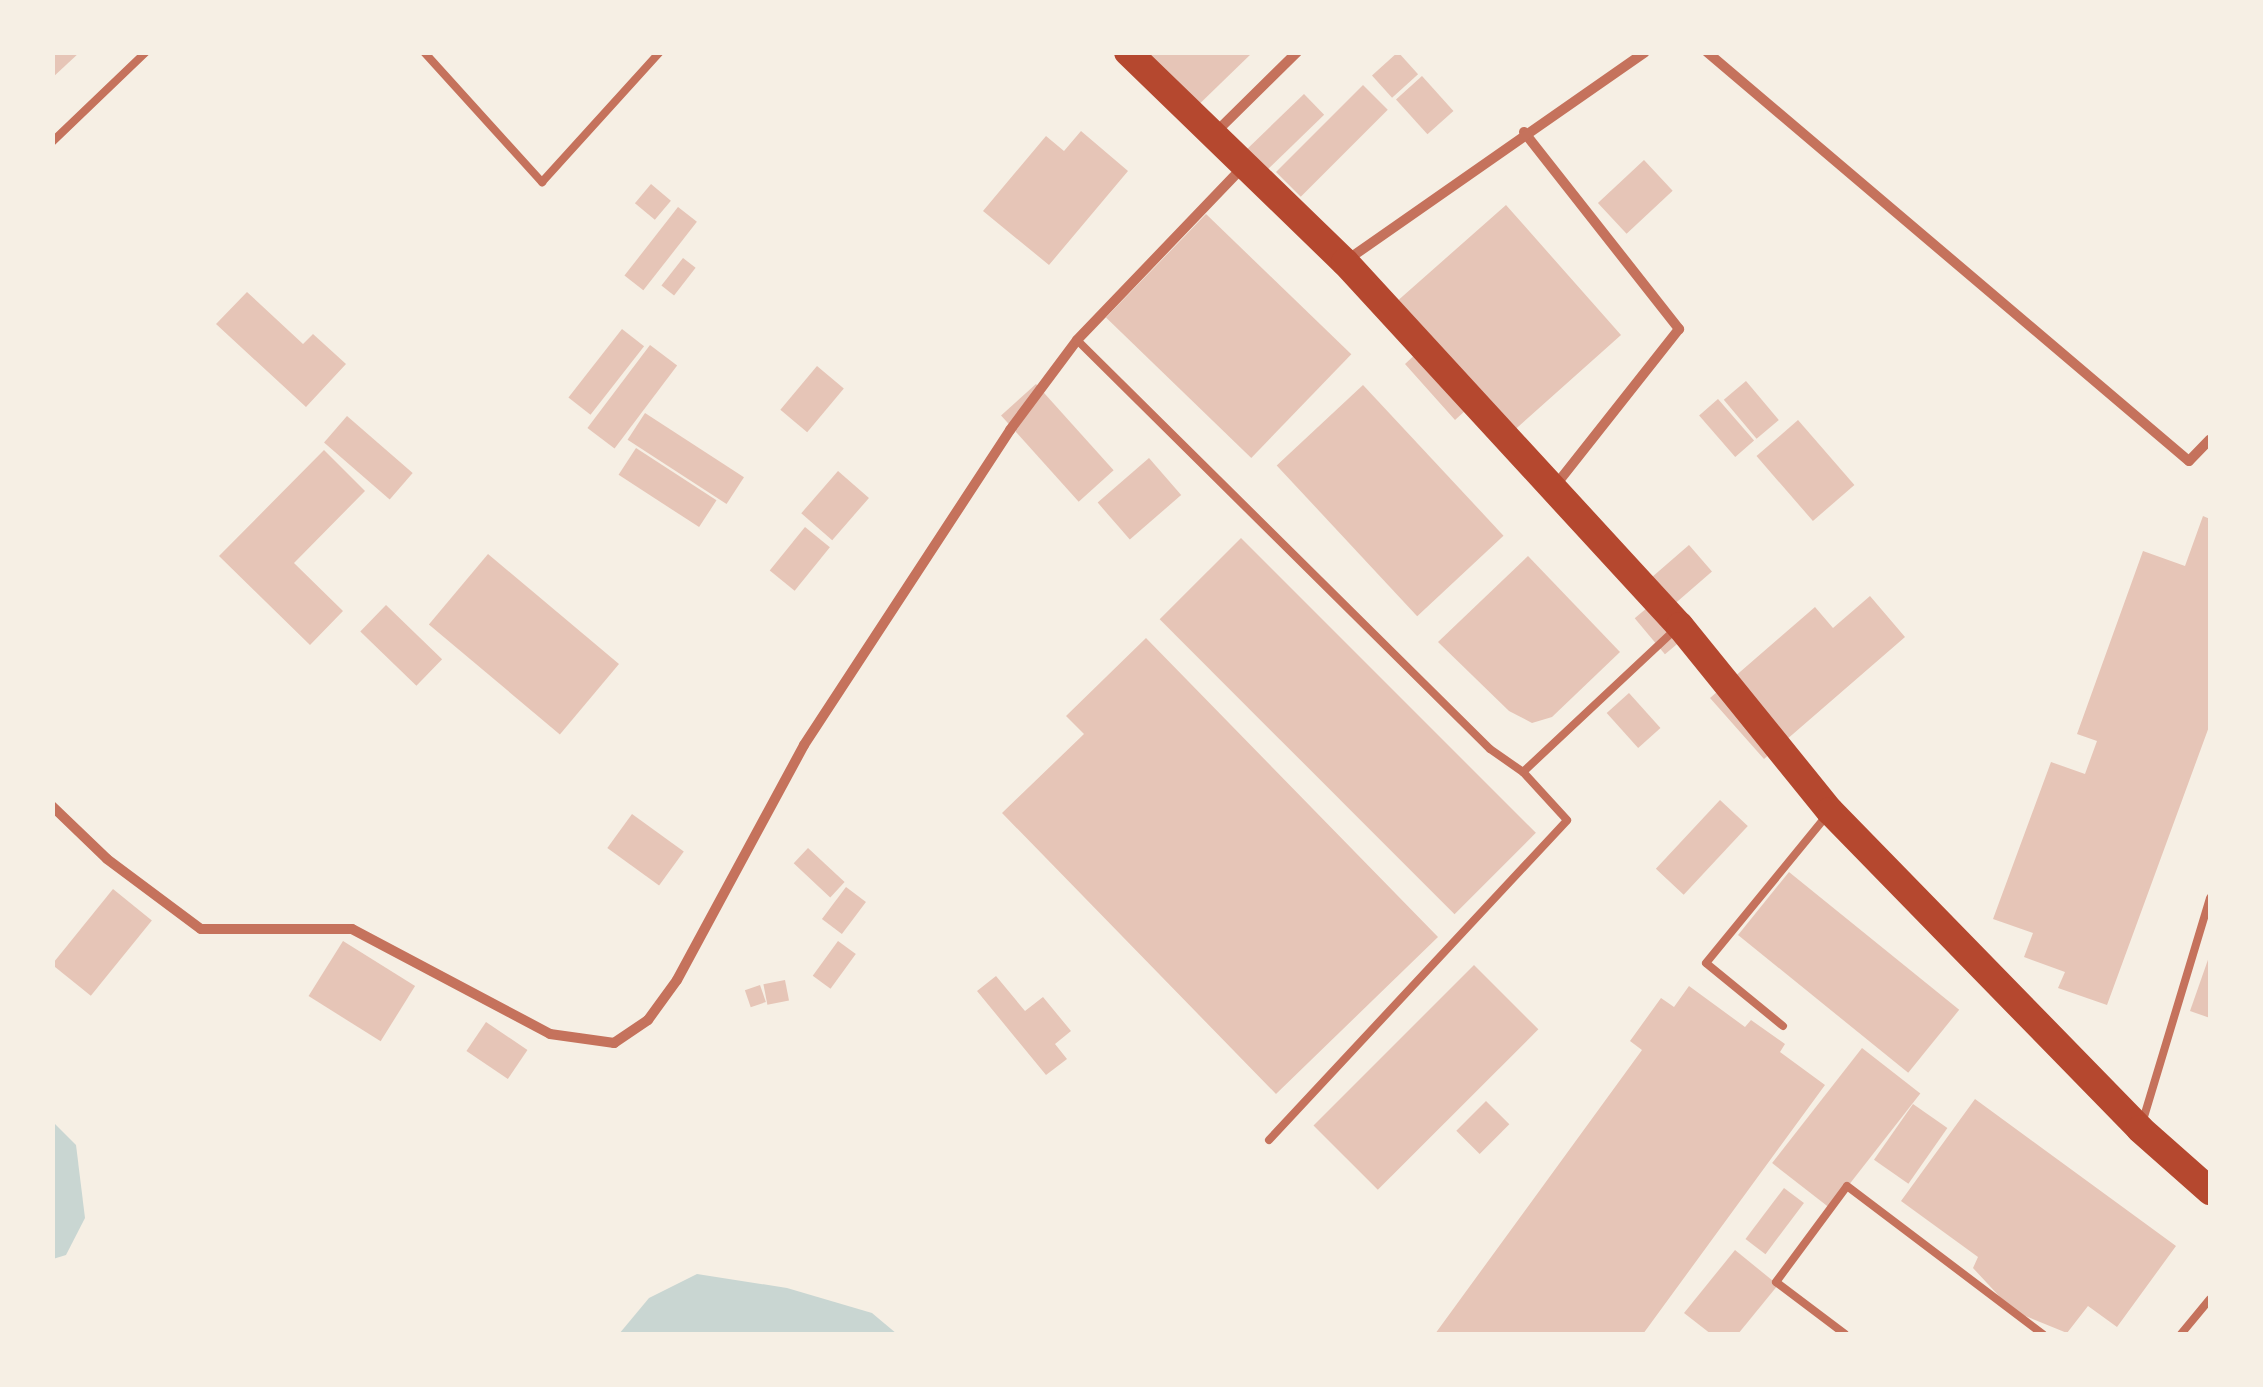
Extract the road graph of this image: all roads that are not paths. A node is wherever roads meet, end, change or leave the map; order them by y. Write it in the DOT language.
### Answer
graph roads {
  1 [pos="146,52"];
  2 [pos="424,52"];
  3 [pos="660,52"];
  4 [pos="1128,52"];
  5 [pos="1297,52"];
  6 [pos="1645,52"];
  7 [pos="1706,52"];
  8 [pos="1524,132"];
  9 [pos="1215,133"];
  10 [pos="52,142"];
  11 [pos="1245,164"];
  12 [pos="1345,262"];
  13 [pos="1077,340"];
  14 [pos="2210,439"];
  15 [pos="1553,488"];
  16 [pos="1680,626"];
  17 [pos="1524,772"];
  18 [pos="52,806"];
  19 [pos="1830,811"];
  20 [pos="2210,898"];
  21 [pos="1783,1026"];
  22 [pos="2140,1129"];
  23 [pos="1269,1140"];
  24 [pos="2210,1191"];
  25 [pos="2210,1298"];
  26 [pos="1845,1334"];
  27 [pos="2042,1334"];
  28 [pos="2182,1334"];
  1 -- 10 [label="lane"];
  2 -- 3 [label="lane"];
  4 -- 9 [label="highway"];
  5 -- 9 [label="street"];
  6 -- 8 [label="street"];
  7 -- 14 [label="street"];
  8 -- 12 [label="street"];
  8 -- 15 [label="street"];
  9 -- 11 [label="highway"];
  11 -- 12 [label="highway"];
  11 -- 13 [label="street"];
  12 -- 15 [label="highway"];
  13 -- 17 [label="lane"];
  13 -- 18 [label="street"];
  15 -- 16 [label="highway"];
  16 -- 17 [label="lane"];
  16 -- 19 [label="highway"];
  17 -- 23 [label="lane"];
  19 -- 21 [label="lane"];
  19 -- 22 [label="highway"];
  20 -- 22 [label="lane"];
  22 -- 24 [label="highway"];
  25 -- 28 [label="lane"];
  26 -- 27 [label="lane"];
}
